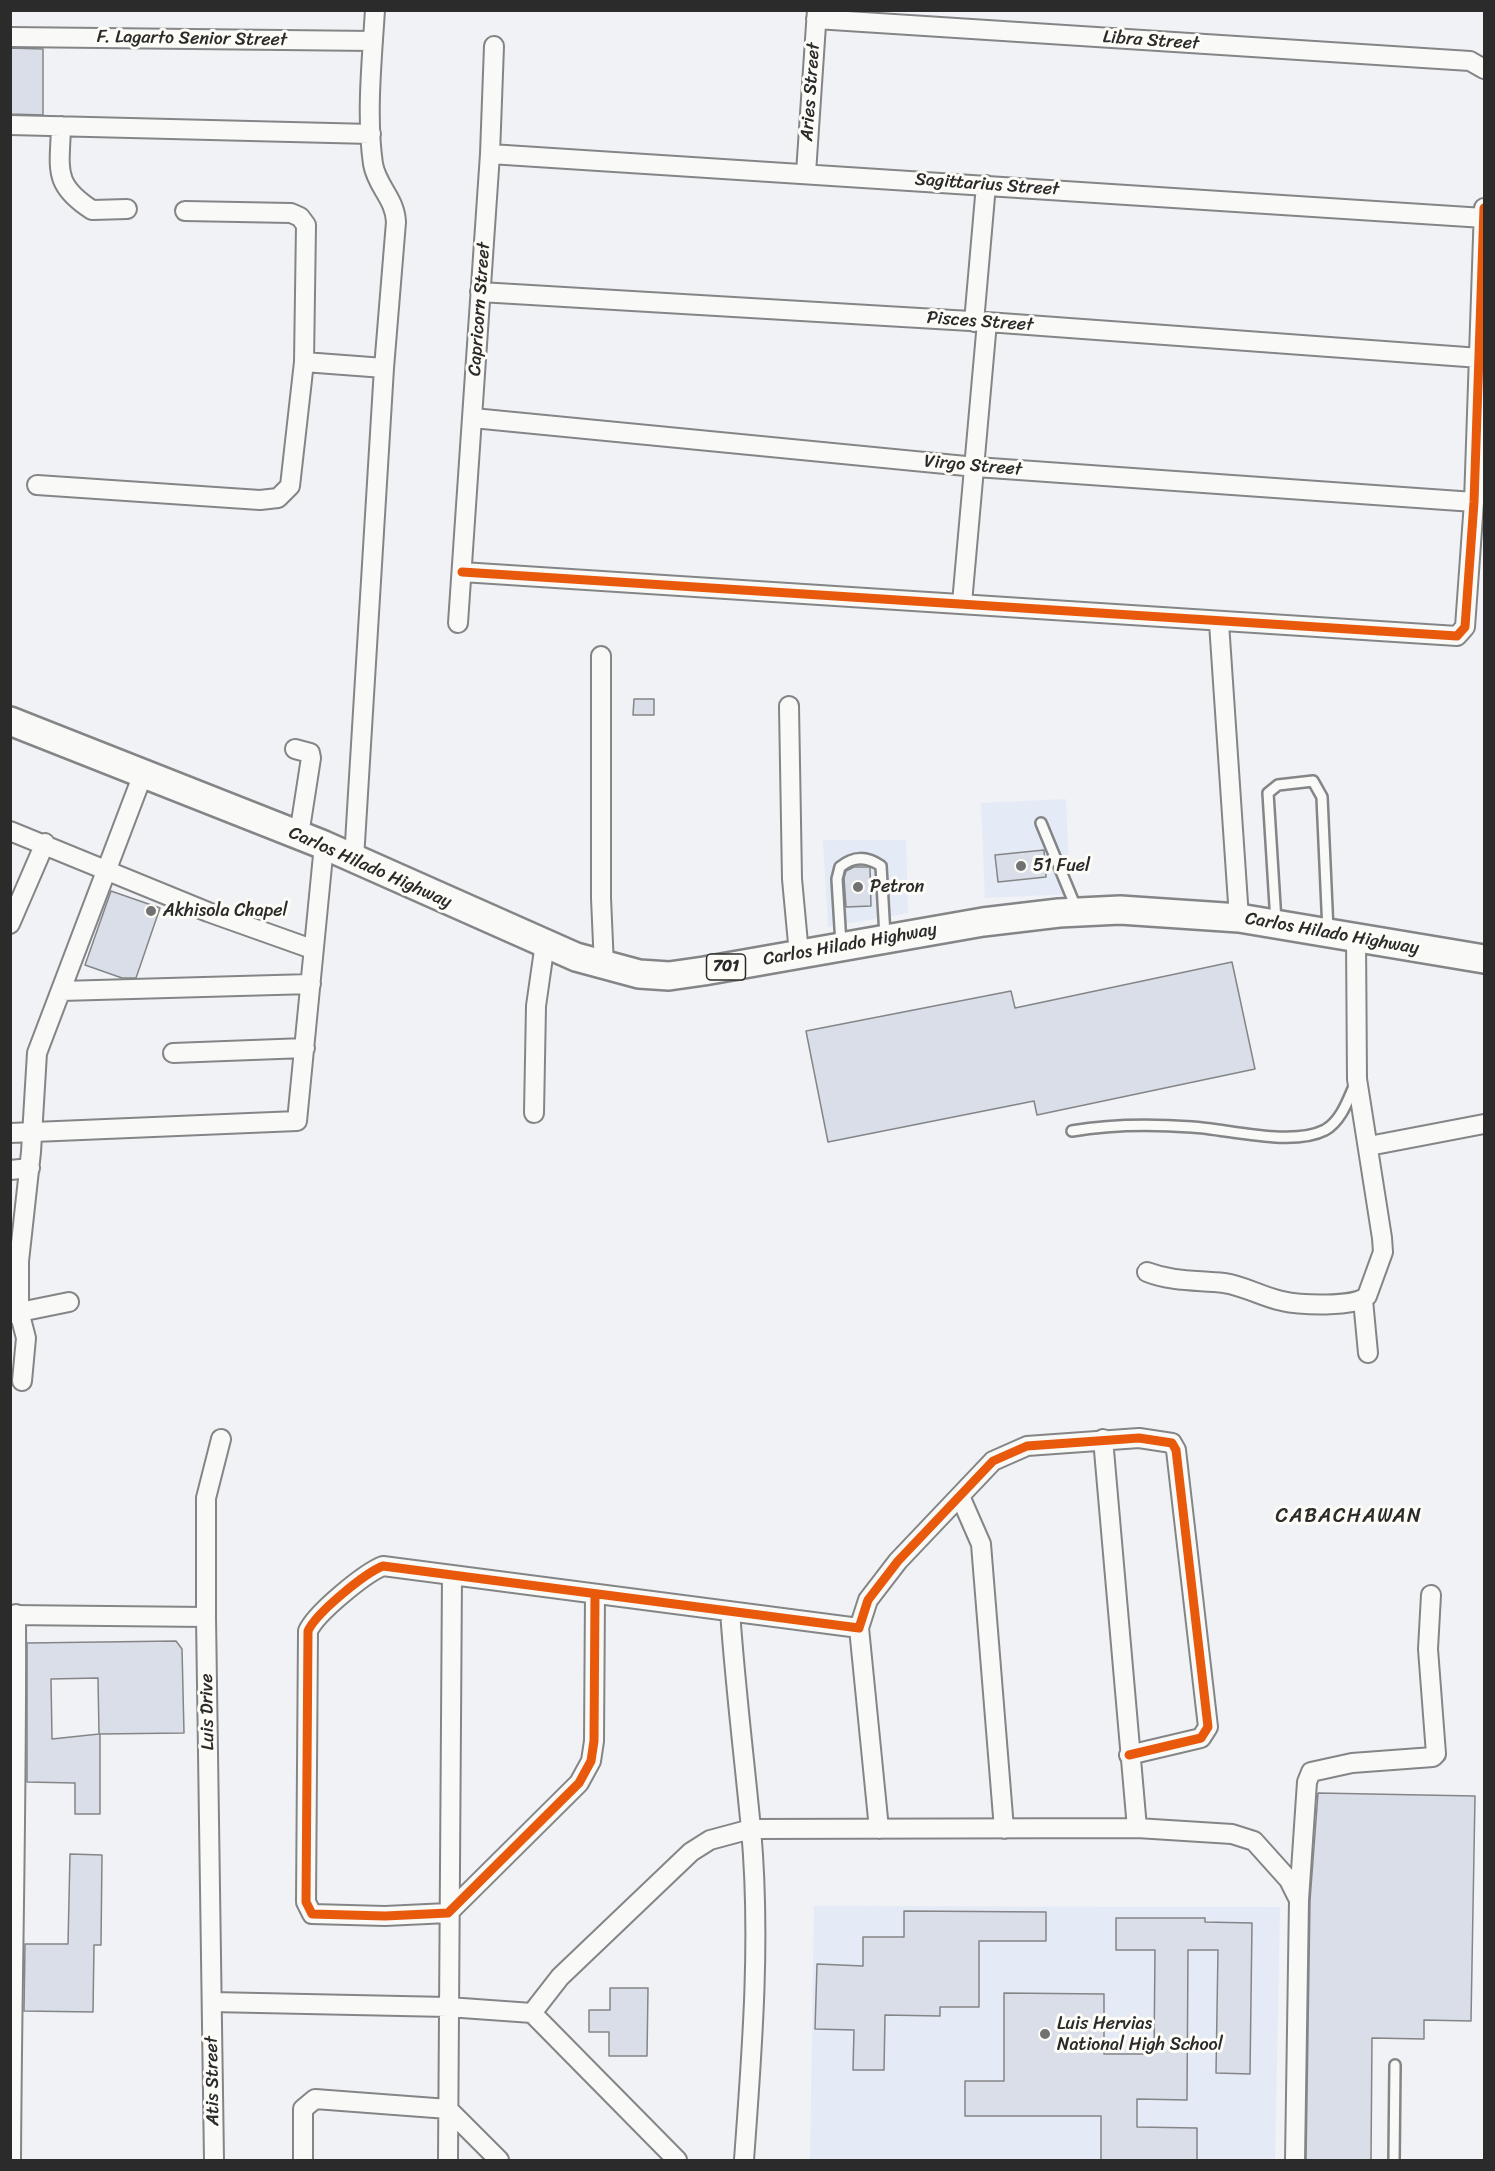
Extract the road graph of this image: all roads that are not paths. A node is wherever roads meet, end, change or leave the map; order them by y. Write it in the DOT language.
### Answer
graph roads {
  1 [pos="375,10"];
  2 [pos="816,15"];
  3 [pos="10,37"];
  4 [pos="373,41"];
  5 [pos="494,46"];
  6 [pos="1485,69"];
  7 [pos="10,125"];
  8 [pos="61,126"];
  9 [pos="371,134"];
  10 [pos="490,154"];
  11 [pos="806,173"];
  12 [pos="986,184"];
  13 [pos="1485,208"];
  14 [pos="127,209"];
  15 [pos="185,212"];
  16 [pos="1484,218"];
  17 [pos="480,292"];
  18 [pos="981,322"];
  19 [pos="1480,358"];
  20 [pos="304,362"];
  21 [pos="384,368"];
  22 [pos="473,418"];
  23 [pos="976,467"];
  24 [pos="37,485"];
  25 [pos="1474,502"];
  26 [pos="462,572"];
  27 [pos="962,603"];
  28 [pos="458,623"];
  29 [pos="1219,623"];
  30 [pos="601,656"];
  31 [pos="789,706"];
  32 [pos="10,721"];
  33 [pos="295,749"];
  34 [pos="143,774"];
  35 [pos="1041,823"];
  36 [pos="10,831"];
  37 [pos="298,835"];
  38 [pos="45,843"];
  39 [pos="324,845"];
  40 [pos="354,859"];
  41 [pos="107,872"];
  42 [pos="1078,912"];
  43 [pos="1239,918"];
  44 [pos="10,924"];
  45 [pos="1276,925"];
  46 [pos="1328,933"];
  47 [pos="1356,938"];
  48 [pos="886,939"];
  49 [pos="545,943"];
  50 [pos="842,946"];
  51 [pos="312,949"];
  52 [pos="798,954"];
  53 [pos="1485,959"];
  54 [pos="604,966"];
  55 [pos="311,984"];
  56 [pos="61,991"];
  57 [pos="305,1048"];
  58 [pos="173,1053"];
  59 [pos="1357,1079"];
  60 [pos="534,1113"];
  61 [pos="1485,1124"];
  62 [pos="1072,1131"];
  63 [pos="10,1133"];
  64 [pos="32,1133"];
  65 [pos="1369,1146"];
  66 [pos="30,1168"];
  67 [pos="10,1170"];
  68 [pos="15,1261"];
  69 [pos="1147,1272"];
  70 [pos="1363,1300"];
  71 [pos="69,1302"];
  72 [pos="15,1312"];
  73 [pos="1368,1353"];
  74 [pos="22,1382"];
  75 [pos="221,1439"];
  76 [pos="1103,1439"];
  77 [pos="960,1496"];
  78 [pos="452,1575"];
  79 [pos="595,1595"];
  80 [pos="1431,1595"];
  81 [pos="730,1611"];
  82 [pos="13,1615"];
  83 [pos="206,1617"];
  84 [pos="859,1628"];
  85 [pos="1129,1755"];
  86 [pos="1137,1828"];
  87 [pos="751,1829"];
  88 [pos="879,1829"];
  89 [pos="1004,1829"];
  90 [pos="1299,1900"];
  91 [pos="448,1913"];
  92 [pos="212,2002"];
  93 [pos="448,2007"];
  94 [pos="532,2013"];
  95 [pos="1395,2065"];
  96 [pos="448,2109"];
  97 [pos="11,2160"];
  98 [pos="214,2160"];
  99 [pos="303,2160"];
  100 [pos="448,2160"];
  101 [pos="499,2160"];
  102 [pos="677,2160"];
  103 [pos="744,2160"];
  104 [pos="1295,2160"];
  105 [pos="1394,2160"];
  1 -- 4 [label="street"];
  2 -- 6 [label="street, Libra Street"];
  2 -- 11 [label="street, Aries Street"];
  3 -- 4 [label="street, F. Lagarto Senior Street"];
  4 -- 9 [label="street"];
  5 -- 10 [label="street, Capricorn Street"];
  7 -- 8 [label="street"];
  8 -- 9 [label="street"];
  8 -- 14 [label="street"];
  9 -- 21 [label="street"];
  10 -- 11 [label="street, Sagittarius Street"];
  10 -- 17 [label="street, Capricorn Street"];
  11 -- 12 [label="street, Sagittarius Street"];
  12 -- 16 [label="street, Sagittarius Street"];
  12 -- 18 [label="street"];
  13 -- 16 [label="street"];
  15 -- 20 [label="street"];
  16 -- 19 [label="street"];
  17 -- 18 [label="street, Pisces Street"];
  17 -- 22 [label="street, Capricorn Street"];
  18 -- 19 [label="street, Pisces Street"];
  18 -- 23 [label="street"];
  19 -- 25 [label="street"];
  20 -- 21 [label="street"];
  20 -- 24 [label="street"];
  21 -- 40 [label="street"];
  22 -- 23 [label="street, Virgo Street"];
  22 -- 26 [label="street, Capricorn Street"];
  23 -- 25 [label="street, Virgo Street"];
  23 -- 27 [label="street"];
  25 -- 29 [label="street"];
  26 -- 27 [label="street"];
  26 -- 28 [label="street, Capricorn Street"];
  27 -- 29 [label="street"];
  29 -- 43 [label="street"];
  30 -- 54 [label="street"];
  31 -- 52 [label="street"];
  32 -- 34 [label="main road, Carlos Hilado Highway / 701"];
  33 -- 37 [label="street"];
  34 -- 37 [label="main road, Carlos Hilado Highway / 701"];
  34 -- 41 [label="street"];
  35 -- 42 [label="lane"];
  36 -- 38 [label="street"];
  37 -- 39 [label="main road, Carlos Hilado Highway / 701"];
  38 -- 41 [label="street"];
  38 -- 44 [label="street"];
  39 -- 40 [label="main road, Carlos Hilado Highway / 701"];
  39 -- 51 [label="street"];
  40 -- 49 [label="main road, Carlos Hilado Highway / 701"];
  41 -- 51 [label="street"];
  41 -- 56 [label="street"];
  42 -- 43 [label="main road, Carlos Hilado Highway / 701"];
  42 -- 48 [label="main road, Carlos Hilado Highway / 701"];
  43 -- 45 [label="main road, Carlos Hilado Highway / 701"];
  45 -- 46 [label="main road, Carlos Hilado Highway / 701"];
  45 -- 46 [label="lane"];
  46 -- 47 [label="main road, Carlos Hilado Highway / 701"];
  47 -- 53 [label="main road, Carlos Hilado Highway / 701"];
  47 -- 59 [label="street"];
  48 -- 50 [label="main road, Carlos Hilado Highway / 701"];
  48 -- 50 [label="lane"];
  49 -- 54 [label="main road, Carlos Hilado Highway / 701"];
  49 -- 60 [label="street"];
  50 -- 52 [label="main road, Carlos Hilado Highway / 701"];
  51 -- 55 [label="street"];
  52 -- 54 [label="main road, Carlos Hilado Highway / 701"];
  55 -- 56 [label="street"];
  55 -- 57 [label="street"];
  56 -- 64 [label="street"];
  57 -- 58 [label="street"];
  57 -- 64 [label="street"];
  59 -- 62 [label="lane"];
  59 -- 65 [label="street"];
  61 -- 65 [label="street"];
  63 -- 64 [label="street"];
  64 -- 66 [label="street"];
  65 -- 70 [label="street"];
  66 -- 67 [label="street"];
  66 -- 68 [label="street"];
  68 -- 72 [label="street"];
  69 -- 70 [label="street"];
  70 -- 73 [label="street"];
  71 -- 72 [label="street"];
  72 -- 74 [label="street"];
  75 -- 83 [label="street, Luis Drive"];
  76 -- 77 [label="street"];
  76 -- 85 [label="street"];
  76 -- 85 [label="street"];
  77 -- 84 [label="street"];
  77 -- 89 [label="street"];
  78 -- 79 [label="street"];
  78 -- 91 [label="street"];
  78 -- 91 [label="street"];
  79 -- 81 [label="street"];
  79 -- 91 [label="street"];
  80 -- 90 [label="street"];
  81 -- 84 [label="street"];
  81 -- 87 [label="street"];
  82 -- 83 [label="street"];
  82 -- 97 [label="street"];
  83 -- 92 [label="street, Luis Drive"];
  84 -- 88 [label="street"];
  85 -- 86 [label="street"];
  86 -- 89 [label="street"];
  86 -- 90 [label="street"];
  87 -- 88 [label="street"];
  87 -- 94 [label="street"];
  87 -- 103 [label="street"];
  88 -- 89 [label="street"];
  90 -- 104 [label="street"];
  91 -- 93 [label="street"];
  92 -- 93 [label="street"];
  92 -- 98 [label="street, Atis Street"];
  93 -- 94 [label="street"];
  93 -- 96 [label="street"];
  94 -- 102 [label="street"];
  95 -- 105 [label="lane"];
  96 -- 99 [label="street"];
  96 -- 100 [label="street"];
  96 -- 101 [label="street"];
}
